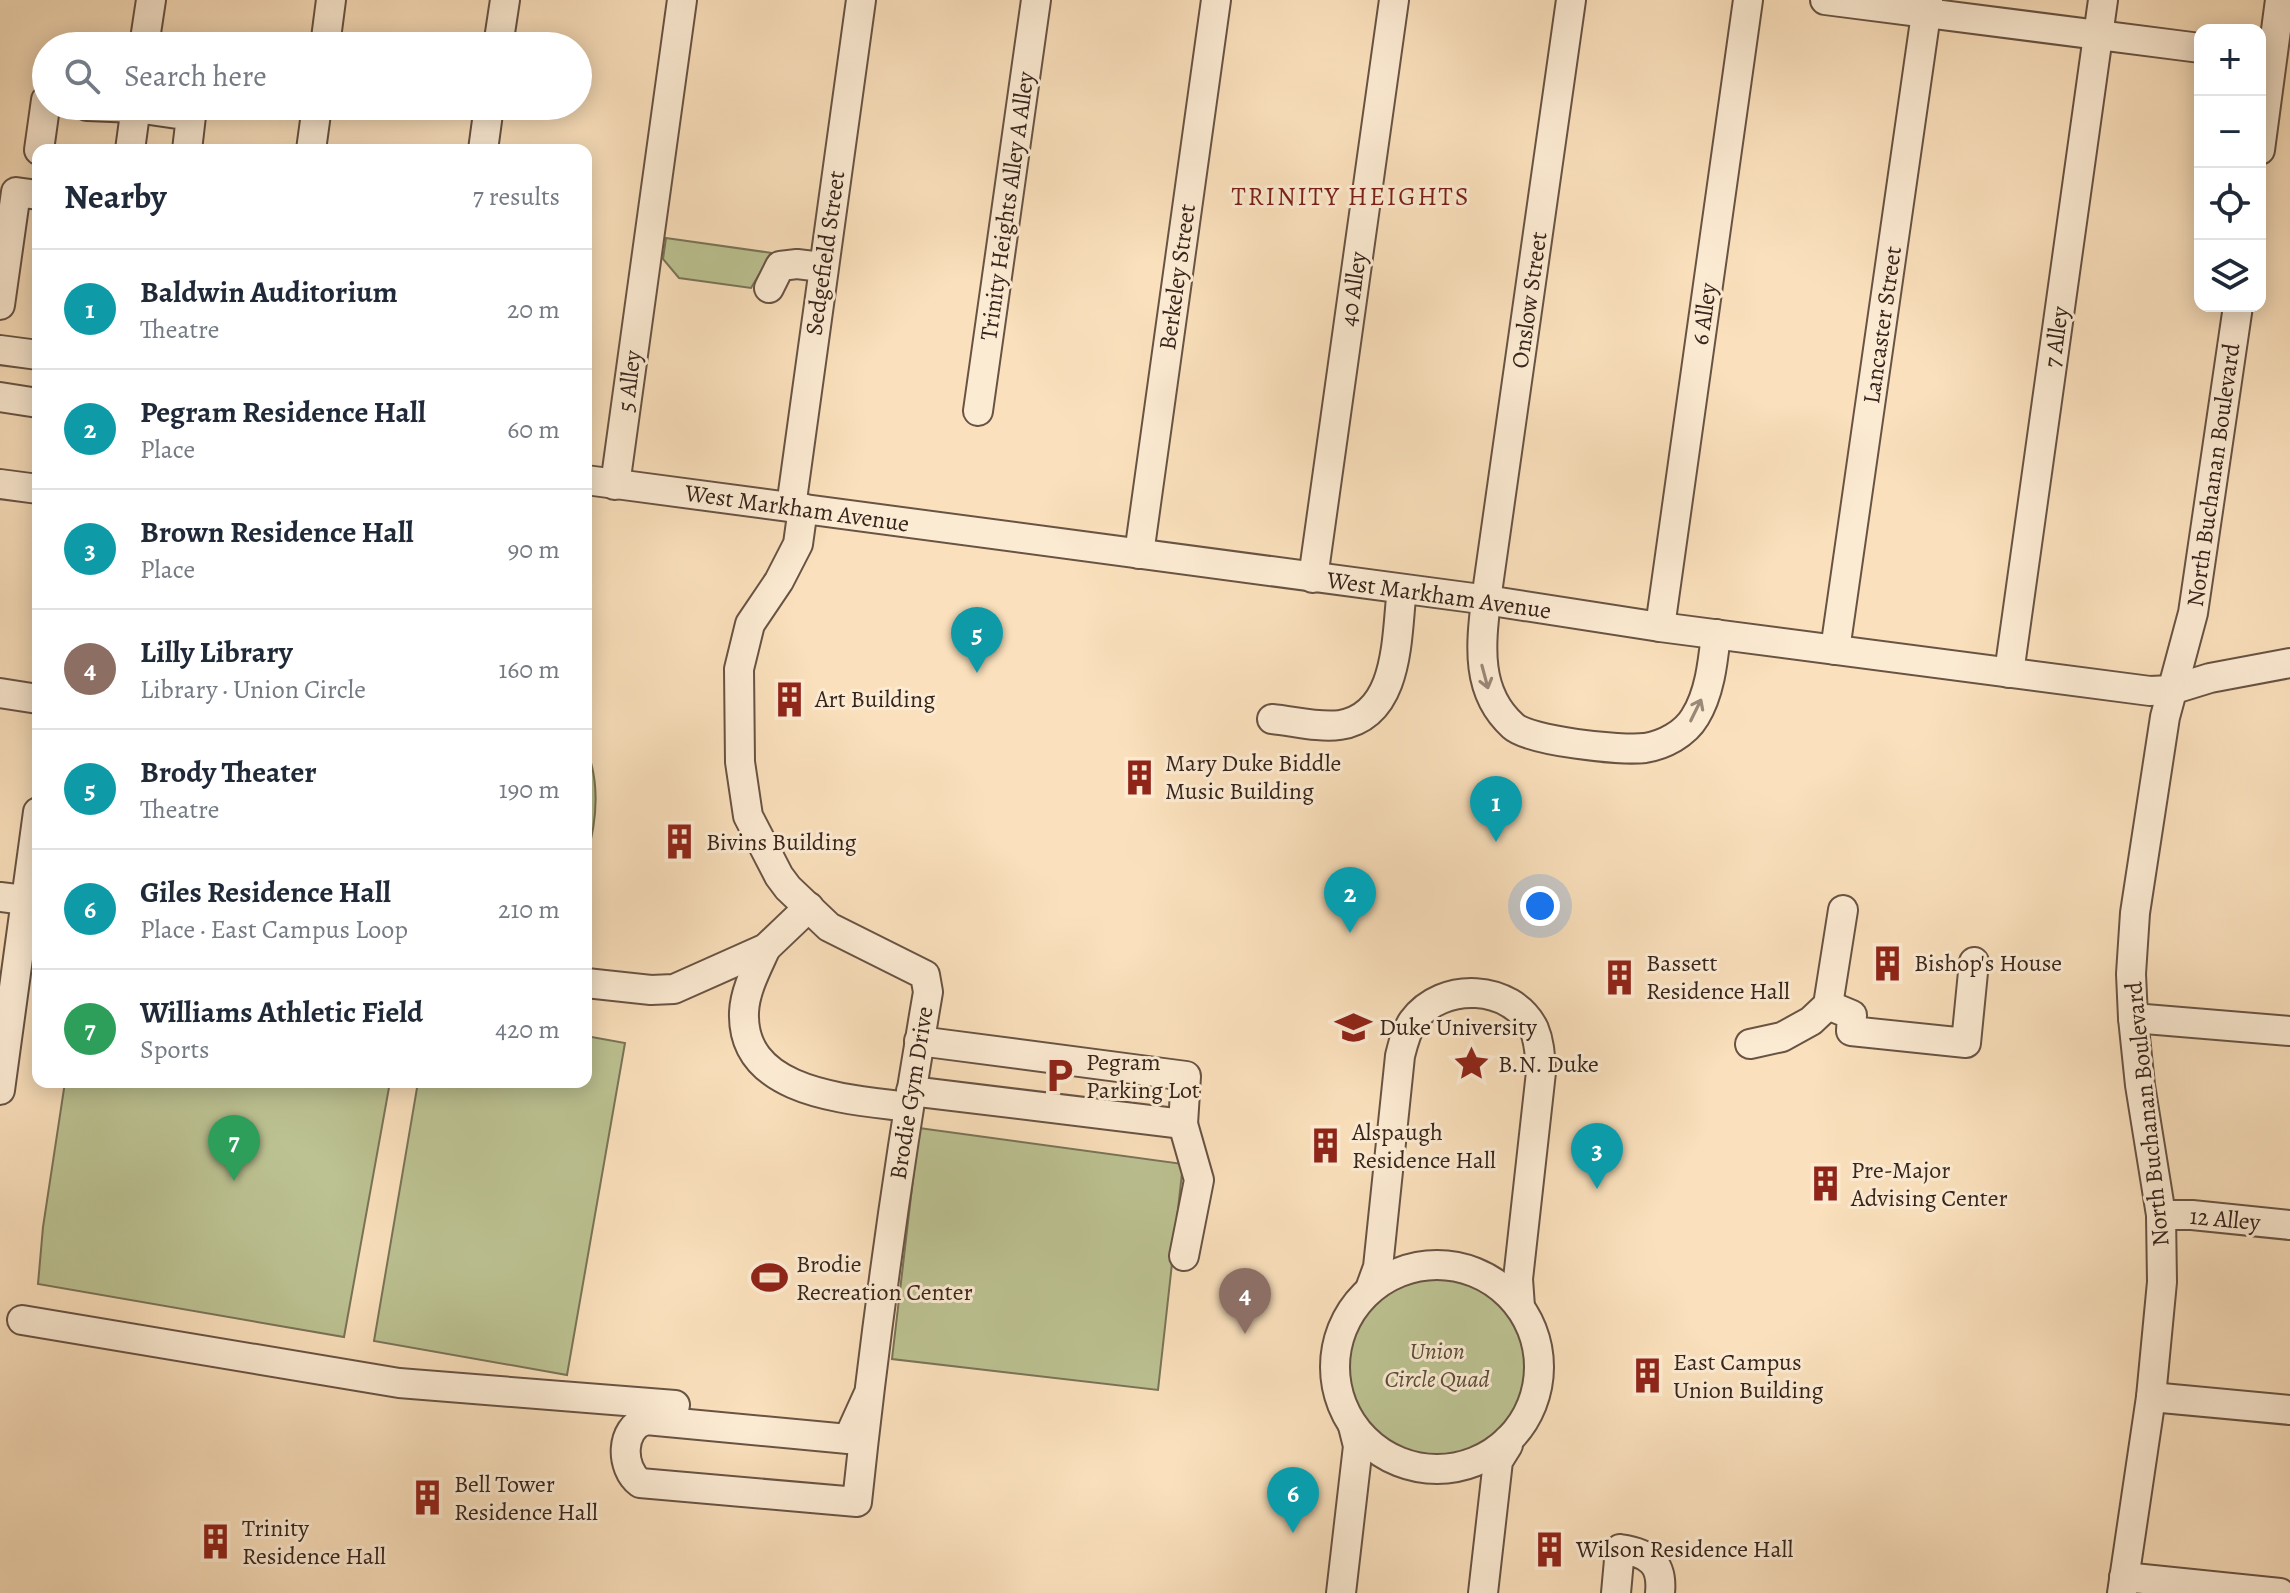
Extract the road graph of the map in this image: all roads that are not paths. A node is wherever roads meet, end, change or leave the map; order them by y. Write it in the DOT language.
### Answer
graph roads {
  1 [pos="151,0"];
  2 [pos="331,0"];
  3 [pos="505,0"];
  4 [pos="682,0"];
  5 [pos="861,0"];
  6 [pos="1036,0"];
  7 [pos="1216,0"];
  8 [pos="1394,0"];
  9 [pos="1571,0"];
  10 [pos="1748,0"];
  11 [pos="1825,0"];
  12 [pos="2103,0"];
  13 [pos="2280,0"];
  14 [pos="1927,7"];
  15 [pos="146,32"];
  16 [pos="327,32"];
  17 [pos="500,32"];
  18 [pos="2098,34"];
  19 [pos="2194,47"];
  20 [pos="2274,59"];
  21 [pos="2266,111"];
  22 [pos="43,120"];
  23 [pos="134,120"];
  24 [pos="191,120"];
  25 [pos="315,120"];
  26 [pos="487,120"];
  27 [pos="40,144"];
  28 [pos="131,144"];
  29 [pos="188,144"];
  30 [pos="312,144"];
  31 [pos="484,144"];
  32 [pos="32,194"];
  33 [pos="822,267"];
  34 [pos="769,288"];
  35 [pos="0,305"];
  36 [pos="2237,312"];
  37 [pos="0,350"];
  38 [pos="32,354"];
  39 [pos="0,397"];
  40 [pos="32,402"];
  41 [pos="978,411"];
  42 [pos="592,481"];
  43 [pos="0,484"];
  44 [pos="615,485"];
  45 [pos="32,488"];
  46 [pos="797,508"];
  47 [pos="1139,554"];
  48 [pos="1313,578"];
  49 [pos="1402,589"];
  50 [pos="1486,600"];
  51 [pos="1660,627"];
  52 [pos="1716,634"];
  53 [pos="1835,650"];
  54 [pos="2290,663"];
  55 [pos="2009,673"];
  56 [pos="2171,690"];
  57 [pos="0,693"];
  58 [pos="32,698"];
  59 [pos="1272,719"];
  60 [pos="32,833"];
  61 [pos="13,899"];
  62 [pos="809,907"];
  63 [pos="1843,910"];
  64 [pos="766,948"];
  65 [pos="1974,962"];
  66 [pos="592,984"];
  67 [pos="1828,1005"];
  68 [pos="5,1017"];
  69 [pos="2133,1018"];
  70 [pos="2290,1031"];
  71 [pos="919,1041"];
  72 [pos="1750,1044"];
  73 [pos="0,1090"];
  74 [pos="910,1099"];
  75 [pos="1183,1124"];
  76 [pos="2161,1215"];
  77 [pos="2290,1225"];
  78 [pos="1184,1256"];
  79 [pos="1370,1289"];
  80 [pos="1520,1307"];
  81 [pos="22,1320"];
  82 [pos="868,1395"];
  83 [pos="2151,1397"];
  84 [pos="724,1409"];
  85 [pos="2290,1410"];
  86 [pos="1353,1426"];
  87 [pos="1508,1440"];
  88 [pos="2123,1585"];
  89 [pos="1341,1593"];
  90 [pos="1483,1593"];
  91 [pos="1616,1593"];
  92 [pos="1660,1593"];
  93 [pos="2280,1593"];
  1 -- 15 [label="street"];
  2 -- 16 [label="street"];
  3 -- 17 [label="street"];
  4 -- 44 [label="street, 5 Alley"];
  5 -- 33 [label="street, Sedgefield Street"];
  6 -- 41 [label="street, Trinity Heights Alley A Alley"];
  7 -- 47 [label="street, Berkeley Street"];
  8 -- 48 [label="street, 40 Alley"];
  9 -- 50 [label="street, Onslow Street"];
  10 -- 51 [label="street, 6 Alley"];
  11 -- 14 [label="street"];
  12 -- 18 [label="street, 7 Alley"];
  13 -- 20 [label="street"];
  14 -- 18 [label="street"];
  14 -- 53 [label="street, Lancaster Street"];
  18 -- 19 [label="street"];
  18 -- 55 [label="street, 7 Alley"];
  20 -- 21 [label="street"];
  22 -- 27 [label="street"];
  23 -- 28 [label="street"];
  24 -- 29 [label="street"];
  25 -- 30 [label="street"];
  26 -- 31 [label="street"];
  32 -- 35 [label="street"];
  33 -- 34 [label="street"];
  33 -- 46 [label="street, Sedgefield Street"];
  36 -- 56 [label="street, North Buchanan Boulevard"];
  37 -- 38 [label="street"];
  39 -- 40 [label="street"];
  42 -- 44 [label="street, West Markham Avenue"];
  43 -- 45 [label="street"];
  44 -- 46 [label="street, West Markham Avenue"];
  46 -- 47 [label="street, West Markham Avenue"];
  46 -- 62 [label="street, Brodie Gym Drive"];
  47 -- 48 [label="street, West Markham Avenue"];
  48 -- 49 [label="street, West Markham Avenue"];
  49 -- 50 [label="street, West Markham Avenue"];
  49 -- 59 [label="street"];
  50 -- 51 [label="street, West Markham Avenue"];
  50 -- 52 [label="street, Onslow Street, one-way"];
  51 -- 52 [label="street, West Markham Avenue"];
  52 -- 53 [label="street, West Markham Avenue"];
  53 -- 55 [label="street, West Markham Avenue"];
  54 -- 56 [label="street, West Markham Avenue"];
  55 -- 56 [label="street, West Markham Avenue"];
  56 -- 69 [label="street, North Buchanan Boulevard"];
  57 -- 58 [label="street"];
  60 -- 61 [label="street"];
  61 -- 68 [label="street"];
  62 -- 64 [label="street"];
  62 -- 71 [label="street, Brodie Gym Drive"];
  63 -- 67 [label="street"];
  64 -- 66 [label="street"];
  64 -- 74 [label="street"];
  65 -- 67 [label="street"];
  67 -- 72 [label="street"];
  68 -- 73 [label="street"];
  69 -- 70 [label="street"];
  69 -- 76 [label="street, North Buchanan Boulevard"];
  71 -- 74 [label="street, Brodie Gym Drive"];
  71 -- 75 [label="street"];
  74 -- 75 [label="street"];
  74 -- 82 [label="street, Brodie Gym Drive"];
  75 -- 78 [label="street"];
  76 -- 77 [label="street, 12 Alley"];
  76 -- 83 [label="street, North Buchanan Boulevard"];
  79 -- 80 [label="street"];
  79 -- 80 [label="street"];
  79 -- 86 [label="street"];
  80 -- 87 [label="street"];
  81 -- 84 [label="street"];
  82 -- 82 [label="street"];
  83 -- 85 [label="street"];
  83 -- 88 [label="street, North Buchanan Boulevard"];
  86 -- 87 [label="street"];
  86 -- 89 [label="street"];
  87 -- 90 [label="street"];
  88 -- 93 [label="street"];
  91 -- 92 [label="street"];
}
